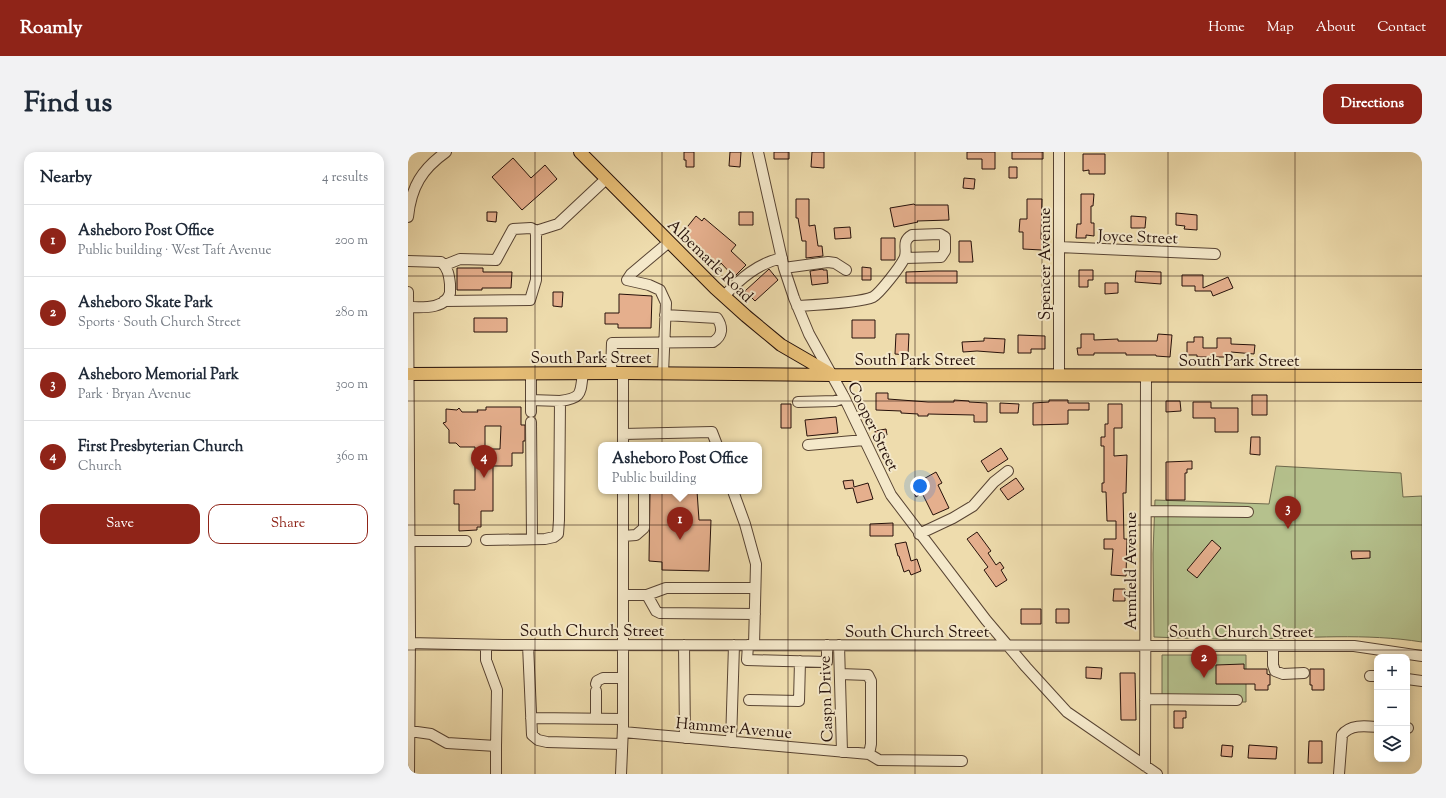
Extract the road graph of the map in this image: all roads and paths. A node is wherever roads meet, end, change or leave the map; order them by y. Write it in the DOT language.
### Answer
graph roads {
  1 [pos="446,152"];
  2 [pos="580,152"];
  3 [pos="758,152"];
  4 [pos="1059,152"];
  5 [pos="606,179"];
  6 [pos="412,185"];
  7 [pos="408,217"];
  8 [pos="536,231"];
  9 [pos="670,242"];
  10 [pos="1059,247"];
  11 [pos="1216,254"];
  12 [pos="905,258"];
  13 [pos="408,262"];
  14 [pos="783,263"];
  15 [pos="445,265"];
  16 [pos="846,270"];
  17 [pos="408,292"];
  18 [pos="724,296"];
  19 [pos="444,301"];
  20 [pos="797,306"];
  21 [pos="408,307"];
  22 [pos="665,315"];
  23 [pos="664,341"];
  24 [pos="531,373"];
  25 [pos="583,373"];
  26 [pos="617,373"];
  27 [pos="663,373"];
  28 [pos="408,374"];
  29 [pos="832,375"];
  30 [pos="1059,376"];
  31 [pos="1146,376"];
  32 [pos="1422,376"];
  33 [pos="844,398"];
  34 [pos="531,400"];
  35 [pos="560,401"];
  36 [pos="798,402"];
  37 [pos="531,412"];
  38 [pos="531,422"];
  39 [pos="622,434"];
  40 [pos="864,440"];
  41 [pos="622,442"];
  42 [pos="716,442"];
  43 [pos="808,445"];
  44 [pos="1008,471"];
  45 [pos="623,494"];
  46 [pos="644,494"];
  47 [pos="734,494"];
  48 [pos="1146,511"];
  49 [pos="1248,512"];
  50 [pos="919,534"];
  51 [pos="623,536"];
  52 [pos="532,539"];
  53 [pos="486,540"];
  54 [pos="410,541"];
  55 [pos="466,541"];
  56 [pos="409,558"];
  57 [pos="755,588"];
  58 [pos="623,595"];
  59 [pos="647,595"];
  60 [pos="755,614"];
  61 [pos="409,643"];
  62 [pos="623,644"];
  63 [pos="486,645"];
  64 [pos="528,645"];
  65 [pos="684,645"];
  66 [pos="734,645"];
  67 [pos="751,645"];
  68 [pos="795,645"];
  69 [pos="827,645"];
  70 [pos="839,646"];
  71 [pos="1008,646"];
  72 [pos="1145,646"];
  73 [pos="1273,646"];
  74 [pos="1398,654"];
  75 [pos="1410,655"];
  76 [pos="1422,656"];
  77 [pos="797,661"];
  78 [pos="1304,673"];
  79 [pos="840,674"];
  80 [pos="622,678"];
  81 [pos="1410,679"];
  82 [pos="1422,681"];
  83 [pos="1145,699"];
  84 [pos="749,700"];
  85 [pos="1237,700"];
  86 [pos="531,718"];
  87 [pos="596,718"];
  88 [pos="409,719"];
  89 [pos="623,719"];
  90 [pos="1374,727"];
  91 [pos="410,731"];
  92 [pos="623,732"];
  93 [pos="685,738"];
  94 [pos="731,742"];
  95 [pos="622,744"];
  96 [pos="496,746"];
  97 [pos="842,752"];
  98 [pos="869,754"];
  99 [pos="962,761"];
  100 [pos="1145,766"];
  101 [pos="409,771"];
  102 [pos="496,774"];
  103 [pos="621,774"];
  104 [pos="1157,774"];
  105 [pos="1339,774"];
  1 -- 6 [label="street"];
  2 -- 5 [label="main road, Albemarle Road"];
  3 -- 14 [label="street, Cooper Street"];
  4 -- 10 [label="street, Spencer Avenue"];
  5 -- 8 [label="street"];
  5 -- 9 [label="main road, Albemarle Road"];
  6 -- 7 [label="street"];
  8 -- 15 [label="street"];
  8 -- 19 [label="street"];
  9 -- 18 [label="main road, Albemarle Road"];
  9 -- 22 [label="street"];
  10 -- 11 [label="street, Joyce Street"];
  10 -- 30 [label="street, Spencer Avenue"];
  12 -- 20 [label="street"];
  13 -- 15 [label="street"];
  14 -- 16 [label="street"];
  14 -- 18 [label="street"];
  14 -- 20 [label="street, Cooper Street"];
  15 -- 19 [label="street"];
  17 -- 21 [label="street"];
  18 -- 29 [label="main road, Albemarle Road"];
  19 -- 21 [label="street"];
  20 -- 29 [label="street, Cooper Street"];
  21 -- 28 [label="street"];
  22 -- 23 [label="street"];
  22 -- 23 [label="street"];
  23 -- 26 [label="street"];
  23 -- 27 [label="street"];
  24 -- 25 [label="main road, South Park Street"];
  24 -- 28 [label="main road, South Park Street"];
  24 -- 34 [label="street"];
  25 -- 26 [label="main road, South Park Street"];
  25 -- 35 [label="street"];
  26 -- 27 [label="main road, South Park Street"];
  26 -- 39 [label="street"];
  27 -- 29 [label="main road, South Park Street"];
  28 -- 54 [label="street"];
  29 -- 30 [label="main road, South Park Street"];
  29 -- 33 [label="street, Cooper Street"];
  30 -- 31 [label="main road, South Park Street"];
  31 -- 32 [label="main road, South Park Street"];
  31 -- 48 [label="street, Armfield Avenue"];
  33 -- 36 [label="street"];
  33 -- 40 [label="street, Cooper Street"];
  34 -- 35 [label="street"];
  34 -- 37 [label="street"];
  35 -- 52 [label="street"];
  38 -- 52 [label="street"];
  39 -- 41 [label="street"];
  39 -- 42 [label="street"];
  40 -- 43 [label="street"];
  40 -- 50 [label="street, Cooper Street"];
  44 -- 50 [label="street"];
  45 -- 51 [label="street"];
  46 -- 51 [label="street"];
  47 -- 57 [label="street"];
  48 -- 49 [label="street"];
  48 -- 72 [label="street, Armfield Avenue"];
  50 -- 71 [label="street, Cooper Street"];
  51 -- 58 [label="street"];
  52 -- 53 [label="street"];
  54 -- 55 [label="street"];
  54 -- 56 [label="street"];
  56 -- 61 [label="street"];
  57 -- 59 [label="street"];
  57 -- 60 [label="street"];
  58 -- 59 [label="street"];
  58 -- 62 [label="street"];
  59 -- 60 [label="street"];
  60 -- 67 [label="street"];
  61 -- 63 [label="street, South Church Street"];
  61 -- 88 [label="street"];
  62 -- 64 [label="street, South Church Street"];
  62 -- 65 [label="street, South Church Street"];
  62 -- 80 [label="street"];
  63 -- 64 [label="street, South Church Street"];
  63 -- 96 [label="street"];
  64 -- 86 [label="street"];
  65 -- 66 [label="street, South Church Street"];
  65 -- 93 [label="street"];
  66 -- 67 [label="street, South Church Street"];
  66 -- 94 [label="street"];
  67 -- 68 [label="street, South Church Street"];
  67 -- 77 [label="street"];
  68 -- 69 [label="street, South Church Street"];
  68 -- 77 [label="street"];
  69 -- 70 [label="street, South Church Street"];
  69 -- 77 [label="street"];
  70 -- 71 [label="street, South Church Street"];
  70 -- 79 [label="street, Caspn Drive"];
  71 -- 72 [label="street, South Church Street"];
  71 -- 100 [label="street, Cooper Street"];
  72 -- 73 [label="street, South Church Street"];
  72 -- 83 [label="street, Armfield Avenue"];
  73 -- 74 [label="street, South Church Street"];
  73 -- 78 [label="street"];
  75 -- 76 [label="street, South Church Street"];
  77 -- 84 [label="street"];
  79 -- 97 [label="street, Caspn Drive"];
  79 -- 98 [label="street"];
  80 -- 87 [label="street"];
  80 -- 89 [label="street"];
  81 -- 82 [label="street"];
  83 -- 85 [label="street"];
  83 -- 100 [label="street, Armfield Avenue"];
  86 -- 87 [label="street"];
  86 -- 95 [label="street"];
  87 -- 89 [label="street"];
  88 -- 91 [label="street"];
  89 -- 92 [label="street"];
  90 -- 105 [label="street"];
  91 -- 96 [label="street"];
  91 -- 101 [label="street"];
  92 -- 93 [label="street, Hammer Avenue"];
  92 -- 95 [label="street"];
  93 -- 94 [label="street, Hammer Avenue"];
  94 -- 97 [label="street, Hammer Avenue"];
  95 -- 103 [label="street"];
  96 -- 102 [label="street"];
  97 -- 98 [label="street, Hammer Avenue"];
  98 -- 99 [label="street, Hammer Avenue"];
  100 -- 104 [label="street"];
}
